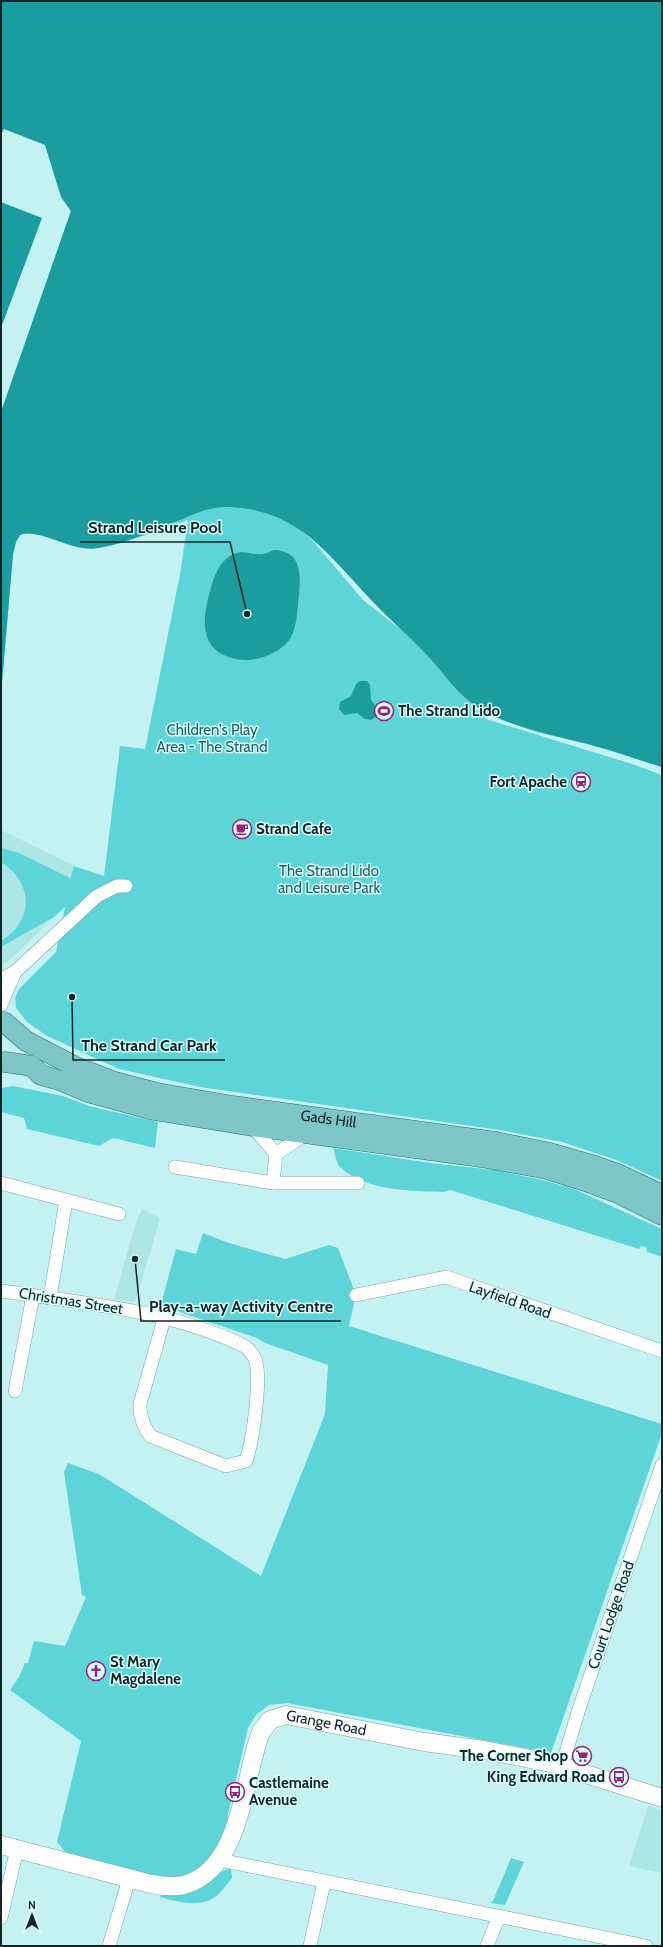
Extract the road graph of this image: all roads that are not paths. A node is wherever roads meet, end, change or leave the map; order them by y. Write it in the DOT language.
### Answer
graph roads {
  1 [pos="126,886"];
  2 [pos="14,972"];
  3 [pos="1,978"];
  4 [pos="2,1015"];
  5 [pos="2,1067"];
  6 [pos="252,1126"];
  7 [pos="307,1133"];
  8 [pos="276,1154"];
  9 [pos="175,1167"];
  10 [pos="1,1183"];
  11 [pos="273,1183"];
  12 [pos="358,1183"];
  13 [pos="662,1195"];
  14 [pos="66,1200"];
  15 [pos="119,1214"];
  16 [pos="662,1215"];
  17 [pos="1,1291"];
  18 [pos="356,1295"];
  19 [pos="33,1296"];
  20 [pos="50,1298"];
  21 [pos="164,1319"];
  22 [pos="662,1351"];
  23 [pos="15,1391"];
  24 [pos="662,1465"];
  25 [pos="562,1766"];
  26 [pos="662,1798"];
  27 [pos="9,1847"];
  28 [pos="220,1860"];
  29 [pos="129,1879"];
  30 [pos="324,1882"];
  31 [pos="499,1916"];
  32 [pos="1,1918"];
  33 [pos="109,1946"];
  34 [pos="310,1946"];
  35 [pos="487,1946"];
  36 [pos="646,1946"];
  1 -- 2 [label="street"];
  2 -- 3 [label="street"];
  2 -- 4 [label="street"];
  4 -- 5 [label="main road"];
  4 -- 13 [label="main road, Gads Hill"];
  5 -- 6 [label="main road, Gads Hill"];
  6 -- 7 [label="main road, Gads Hill"];
  6 -- 8 [label="street"];
  7 -- 8 [label="street"];
  7 -- 16 [label="main road, Gads Hill"];
  8 -- 11 [label="street"];
  9 -- 11 [label="street"];
  10 -- 14 [label="street"];
  11 -- 12 [label="street"];
  14 -- 15 [label="street"];
  14 -- 20 [label="street"];
  17 -- 19 [label="street, Christmas Street"];
  18 -- 22 [label="street, Layfield Road"];
  19 -- 20 [label="street, Christmas Street"];
  19 -- 23 [label="street"];
  20 -- 21 [label="street, Christmas Street"];
  21 -- 21 [label="street, Christmas Street"];
  24 -- 25 [label="street, Court Lodge Road"];
  25 -- 26 [label="street, Grange Road"];
  25 -- 28 [label="street, Grange Road"];
  27 -- 29 [label="street, Grange Road"];
  27 -- 32 [label="street"];
  28 -- 29 [label="street, Grange Road"];
  28 -- 30 [label="street"];
  29 -- 33 [label="street"];
  30 -- 31 [label="street"];
  30 -- 34 [label="street"];
  31 -- 35 [label="street"];
  31 -- 36 [label="street"];
}
